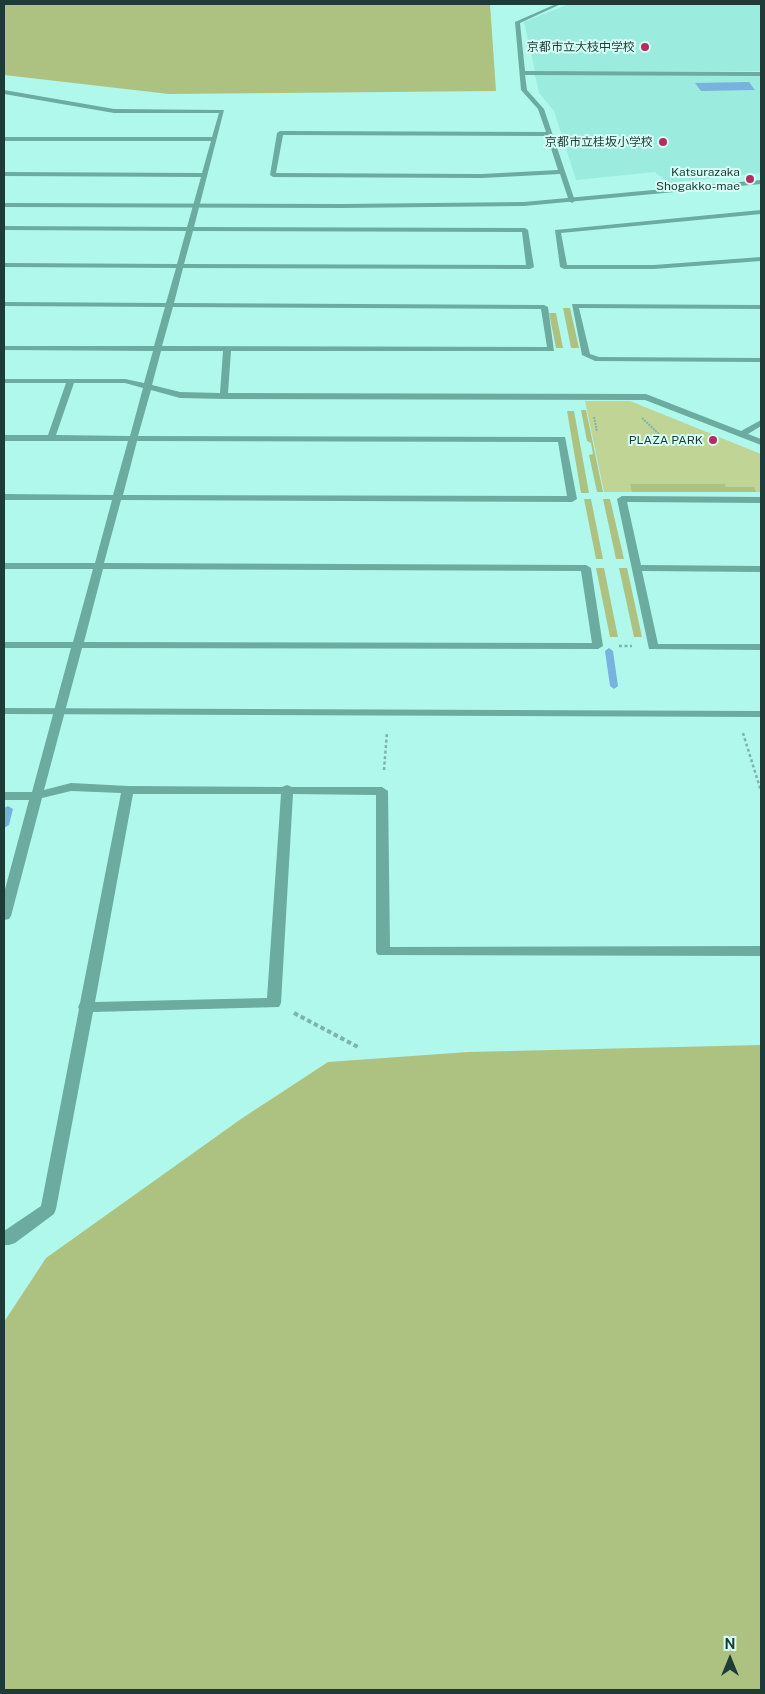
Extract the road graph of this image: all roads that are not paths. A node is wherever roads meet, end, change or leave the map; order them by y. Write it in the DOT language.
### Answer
graph roads {
  1 [pos="559,4"];
  2 [pos="522,73"];
  3 [pos="761,74"];
  4 [pos="4,92"];
  5 [pos="548,134"];
  6 [pos="4,139"];
  7 [pos="214,140"];
  8 [pos="562,172"];
  9 [pos="4,174"];
  10 [pos="204,175"];
  11 [pos="761,182"];
  12 [pos="572,201"];
  13 [pos="4,205"];
  14 [pos="196,205"];
  15 [pos="761,212"];
  16 [pos="4,228"];
  17 [pos="190,229"];
  18 [pos="761,259"];
  19 [pos="4,265"];
  20 [pos="180,266"];
  21 [pos="4,304"];
  22 [pos="169,305"];
  23 [pos="761,307"];
  24 [pos="4,348"];
  25 [pos="157,348"];
  26 [pos="228,348"];
  27 [pos="761,360"];
  28 [pos="4,381"];
  29 [pos="71,381"];
  30 [pos="147,387"];
  31 [pos="224,396"];
  32 [pos="761,422"];
  33 [pos="742,434"];
  34 [pos="4,438"];
  35 [pos="51,438"];
  36 [pos="133,438"];
  37 [pos="761,442"];
  38 [pos="4,497"];
  39 [pos="117,498"];
  40 [pos="761,500"];
  41 [pos="4,566"];
  42 [pos="98,566"];
  43 [pos="636,568"];
  44 [pos="761,569"];
  45 [pos="4,645"];
  46 [pos="77,645"];
  47 [pos="761,647"];
  48 [pos="4,711"];
  49 [pos="59,711"];
  50 [pos="761,714"];
  51 [pos="287,789"];
  52 [pos="128,790"];
  53 [pos="4,796"];
  54 [pos="36,796"];
  55 [pos="4,916"];
  56 [pos="761,952"];
  57 [pos="85,1007"];
  58 [pos="4,1238"];
  1 -- 2 [label="street"];
  2 -- 3 [label="street"];
  2 -- 5 [label="street"];
  4 -- 7 [label="street"];
  5 -- 8 [label="street"];
  5 -- 8 [label="street"];
  6 -- 7 [label="street"];
  7 -- 10 [label="street"];
  8 -- 12 [label="street"];
  9 -- 10 [label="street"];
  10 -- 14 [label="street"];
  11 -- 12 [label="street"];
  12 -- 14 [label="street"];
  13 -- 14 [label="street"];
  14 -- 17 [label="street"];
  15 -- 18 [label="street"];
  16 -- 17 [label="street"];
  17 -- 20 [label="street"];
  17 -- 20 [label="street"];
  19 -- 20 [label="street"];
  20 -- 22 [label="street"];
  21 -- 22 [label="street"];
  22 -- 25 [label="street"];
  22 -- 26 [label="street"];
  23 -- 27 [label="street"];
  24 -- 25 [label="street"];
  25 -- 26 [label="street"];
  25 -- 30 [label="street"];
  26 -- 31 [label="street"];
  28 -- 29 [label="street"];
  29 -- 30 [label="street"];
  29 -- 35 [label="street"];
  30 -- 31 [label="street"];
  30 -- 36 [label="street"];
  31 -- 33 [label="street"];
  32 -- 33 [label="street"];
  33 -- 37 [label="street"];
  34 -- 35 [label="street"];
  35 -- 36 [label="street"];
  36 -- 39 [label="street"];
  36 -- 39 [label="street"];
  38 -- 39 [label="street"];
  39 -- 42 [label="street"];
  40 -- 43 [label="street"];
  41 -- 42 [label="street"];
  42 -- 46 [label="street"];
  42 -- 46 [label="street"];
  43 -- 44 [label="street"];
  43 -- 47 [label="street"];
  45 -- 46 [label="street"];
  46 -- 49 [label="street"];
  48 -- 49 [label="street"];
  49 -- 50 [label="street"];
  49 -- 54 [label="street"];
  51 -- 52 [label="street"];
  51 -- 56 [label="street"];
  51 -- 57 [label="street"];
  52 -- 54 [label="street"];
  52 -- 57 [label="street"];
  53 -- 54 [label="street"];
  54 -- 55 [label="street"];
  57 -- 58 [label="street"];
}
